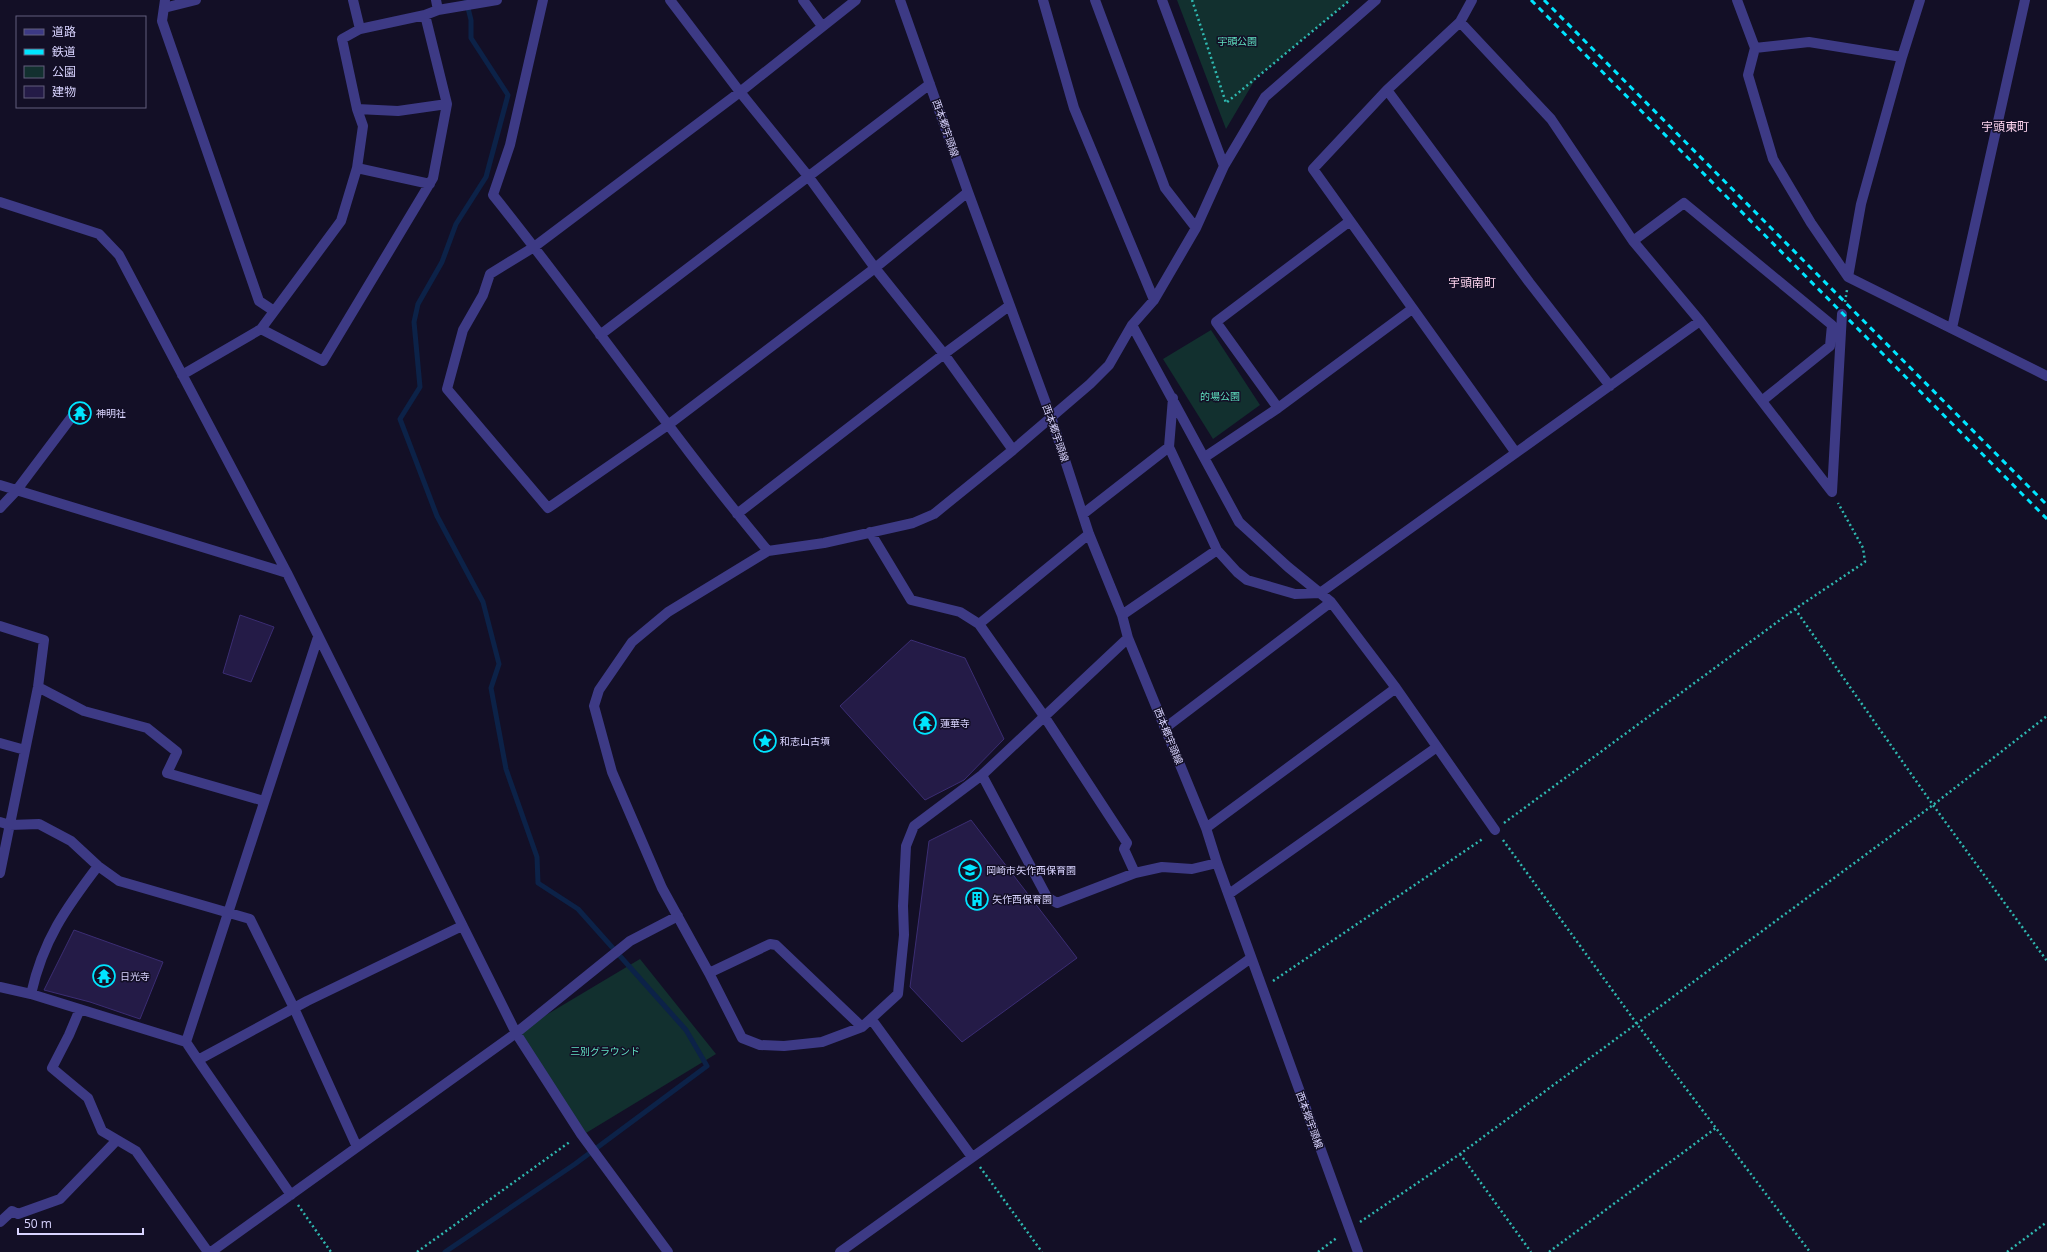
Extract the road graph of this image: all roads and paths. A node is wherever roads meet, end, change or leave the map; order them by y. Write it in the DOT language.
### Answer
graph roads {
  1 [pos="196,0"];
  2 [pos="354,0"];
  3 [pos="497,0"];
  4 [pos="543,0"];
  5 [pos="670,0"];
  6 [pos="803,0"];
  7 [pos="856,0"];
  8 [pos="900,0"];
  9 [pos="1043,0"];
  10 [pos="1096,0"];
  11 [pos="1162,0"];
  12 [pos="1192,0"];
  13 [pos="1350,0"];
  14 [pos="1376,0"];
  15 [pos="1472,0"];
  16 [pos="1737,0"];
  17 [pos="1920,0"];
  18 [pos="2025,0"];
  19 [pos="164,4"];
  20 [pos="437,5"];
  21 [pos="425,15"];
  22 [pos="1460,22"];
  23 [pos="822,26"];
  24 [pos="360,28"];
  25 [pos="1755,48"];
  26 [pos="1902,57"];
  27 [pos="930,84"];
  28 [pos="1387,90"];
  29 [pos="740,92"];
  30 [pos="447,104"];
  31 [pos="357,108"];
  32 [pos="1224,166"];
  33 [pos="357,168"];
  34 [pos="808,176"];
  35 [pos="430,184"];
  36 [pos="968,192"];
  37 [pos="0,202"];
  38 [pos="1350,221"];
  39 [pos="1196,228"];
  40 [pos="1633,241"];
  41 [pos="534,247"];
  42 [pos="875,268"];
  43 [pos="1848,277"];
  44 [pos="1154,300"];
  45 [pos="1010,306"];
  46 [pos="1412,308"];
  47 [pos="274,312"];
  48 [pos="1842,314"];
  49 [pos="1700,321"];
  50 [pos="1132,325"];
  51 [pos="1952,328"];
  52 [pos="261,329"];
  53 [pos="600,335"];
  54 [pos="944,354"];
  55 [pos="182,375"];
  56 [pos="2047,376"];
  57 [pos="1610,386"];
  58 [pos="1173,398"];
  59 [pos="1763,400"];
  60 [pos="1278,408"];
  61 [pos="74,414"];
  62 [pos="1051,417"];
  63 [pos="668,426"];
  64 [pos="1169,447"];
  65 [pos="1013,450"];
  66 [pos="1516,453"];
  67 [pos="1205,457"];
  68 [pos="0,485"];
  69 [pos="16,491"];
  70 [pos="1832,492"];
  71 [pos="0,508"];
  72 [pos="737,514"];
  73 [pos="1082,514"];
  74 [pos="870,532"];
  75 [pos="1089,534"];
  76 [pos="1217,550"];
  77 [pos="768,551"];
  78 [pos="287,573"];
  79 [pos="1320,593"];
  80 [pos="1331,602"];
  81 [pos="1795,609"];
  82 [pos="1122,615"];
  83 [pos="979,624"];
  84 [pos="0,626"];
  85 [pos="318,637"];
  86 [pos="1128,638"];
  87 [pos="38,687"];
  88 [pos="1396,688"];
  89 [pos="1044,716"];
  90 [pos="2047,716"];
  91 [pos="1165,728"];
  92 [pos="0,743"];
  93 [pos="1437,747"];
  94 [pos="25,750"];
  95 [pos="982,775"];
  96 [pos="264,801"];
  97 [pos="1933,805"];
  98 [pos="0,822"];
  99 [pos="10,825"];
  100 [pos="1206,828"];
  101 [pos="1495,830"];
  102 [pos="1217,863"];
  103 [pos="98,866"];
  104 [pos="0,873"];
  105 [pos="1135,873"];
  106 [pos="1229,894"];
  107 [pos="227,913"];
  108 [pos="678,916"];
  109 [pos="462,926"];
  110 [pos="1251,958"];
  111 [pos="2047,961"];
  112 [pos="709,973"];
  113 [pos="0,987"];
  114 [pos="1262,988"];
  115 [pos="31,994"];
  116 [pos="294,1008"];
  117 [pos="80,1009"];
  118 [pos="872,1020"];
  119 [pos="1638,1024"];
  120 [pos="862,1027"];
  121 [pos="516,1033"];
  122 [pos="186,1042"];
  123 [pos="198,1060"];
  124 [pos="1716,1128"];
  125 [pos="581,1134"];
  126 [pos="117,1140"];
  127 [pos="357,1147"];
  128 [pos="1460,1154"];
  129 [pos="972,1156"];
  130 [pos="291,1195"];
  131 [pos="0,1222"];
  132 [pos="2047,1222"];
  133 [pos="1349,1229"];
  134 [pos="210,1252"];
  135 [pos="331,1252"];
  136 [pos="417,1252"];
  137 [pos="668,1252"];
  138 [pos="840,1252"];
  139 [pos="1042,1252"];
  140 [pos="1318,1252"];
  141 [pos="1358,1252"];
  142 [pos="1532,1252"];
  143 [pos="1549,1252"];
  144 [pos="1810,1252"];
  145 [pos="2007,1252"];
  1 -- 19 [label="street"];
  2 -- 24 [label="street"];
  3 -- 20 [label="street"];
  4 -- 41 [label="street"];
  5 -- 29 [label="street"];
  6 -- 23 [label="street"];
  7 -- 23 [label="street"];
  8 -- 27 [label="street, 西本郷宇頭線"];
  9 -- 44 [label="street"];
  10 -- 39 [label="street"];
  11 -- 32 [label="street"];
  12 -- 13 [label="path"];
  14 -- 32 [label="street"];
  15 -- 22 [label="street"];
  16 -- 25 [label="street"];
  17 -- 26 [label="street"];
  18 -- 51 [label="street"];
  19 -- 47 [label="street"];
  20 -- 21 [label="street"];
  21 -- 24 [label="street"];
  21 -- 30 [label="street"];
  22 -- 28 [label="street"];
  22 -- 40 [label="street"];
  23 -- 29 [label="street"];
  24 -- 31 [label="street"];
  25 -- 26 [label="street"];
  25 -- 43 [label="street"];
  26 -- 43 [label="street"];
  27 -- 34 [label="street"];
  27 -- 36 [label="street, 西本郷宇頭線"];
  28 -- 38 [label="street"];
  28 -- 57 [label="street"];
  29 -- 34 [label="street"];
  29 -- 41 [label="street"];
  30 -- 31 [label="street"];
  30 -- 35 [label="street"];
  31 -- 33 [label="street"];
  32 -- 39 [label="street"];
  33 -- 35 [label="street"];
  33 -- 47 [label="street"];
  34 -- 42 [label="street"];
  34 -- 53 [label="street"];
  35 -- 52 [label="street"];
  36 -- 42 [label="street"];
  36 -- 45 [label="street, 西本郷宇頭線"];
  37 -- 55 [label="street"];
  38 -- 46 [label="street"];
  38 -- 60 [label="street"];
  39 -- 44 [label="street"];
  40 -- 49 [label="street"];
  40 -- 59 [label="street"];
  41 -- 53 [label="street"];
  41 -- 63 [label="street"];
  42 -- 54 [label="street"];
  42 -- 63 [label="street"];
  43 -- 48 [label="path"];
  43 -- 51 [label="street"];
  44 -- 50 [label="street"];
  45 -- 54 [label="street"];
  45 -- 62 [label="street, 西本郷宇頭線"];
  46 -- 60 [label="street"];
  46 -- 66 [label="street"];
  47 -- 52 [label="street"];
  48 -- 70 [label="street"];
  49 -- 57 [label="street"];
  49 -- 59 [label="street"];
  50 -- 58 [label="street"];
  50 -- 62 [label="street"];
  51 -- 56 [label="street"];
  52 -- 55 [label="street"];
  53 -- 63 [label="street"];
  54 -- 65 [label="street"];
  54 -- 72 [label="street"];
  55 -- 78 [label="street"];
  57 -- 66 [label="street"];
  58 -- 64 [label="street"];
  58 -- 67 [label="street"];
  59 -- 70 [label="street"];
  60 -- 67 [label="street"];
  61 -- 69 [label="street"];
  62 -- 65 [label="street"];
  62 -- 73 [label="street, 西本郷宇頭線"];
  63 -- 72 [label="street"];
  64 -- 73 [label="street"];
  64 -- 76 [label="street"];
  65 -- 74 [label="street"];
  66 -- 79 [label="street"];
  67 -- 79 [label="street"];
  68 -- 69 [label="street"];
  69 -- 71 [label="street"];
  69 -- 78 [label="street"];
  70 -- 81 [label="path"];
  72 -- 77 [label="street"];
  73 -- 75 [label="street, 西本郷宇頭線"];
  74 -- 77 [label="street"];
  74 -- 83 [label="street"];
  75 -- 82 [label="street, 西本郷宇頭線"];
  75 -- 83 [label="street"];
  76 -- 79 [label="street"];
  76 -- 82 [label="street"];
  77 -- 108 [label="street"];
  78 -- 85 [label="street"];
  79 -- 80 [label="street"];
  80 -- 88 [label="street"];
  80 -- 91 [label="street"];
  81 -- 97 [label="path"];
  81 -- 101 [label="path"];
  82 -- 86 [label="street, 西本郷宇頭線"];
  83 -- 89 [label="street"];
  84 -- 87 [label="street"];
  85 -- 96 [label="street"];
  85 -- 109 [label="street"];
  86 -- 89 [label="street"];
  86 -- 91 [label="street, 西本郷宇頭線"];
  87 -- 94 [label="street"];
  87 -- 96 [label="street"];
  88 -- 93 [label="street"];
  88 -- 100 [label="street"];
  89 -- 95 [label="street"];
  89 -- 105 [label="street"];
  90 -- 97 [label="path"];
  91 -- 100 [label="street, 西本郷宇頭線"];
  92 -- 94 [label="street"];
  93 -- 101 [label="street"];
  93 -- 106 [label="street"];
  94 -- 99 [label="street"];
  95 -- 105 [label="street"];
  95 -- 118 [label="street"];
  96 -- 107 [label="street"];
  97 -- 111 [label="path"];
  97 -- 119 [label="path"];
  98 -- 99 [label="street"];
  99 -- 103 [label="street"];
  99 -- 104 [label="street"];
  100 -- 102 [label="street, 西本郷宇頭線"];
  101 -- 114 [label="path"];
  101 -- 119 [label="path"];
  102 -- 105 [label="street"];
  102 -- 106 [label="street, 西本郷宇頭線"];
  103 -- 107 [label="street"];
  103 -- 115 [label="street"];
  106 -- 110 [label="street"];
  107 -- 116 [label="street"];
  107 -- 122 [label="street"];
  108 -- 112 [label="street"];
  108 -- 121 [label="street"];
  109 -- 116 [label="street"];
  109 -- 121 [label="street"];
  110 -- 114 [label="street, 西本郷宇頭線"];
  110 -- 129 [label="street"];
  112 -- 120 [label="street"];
  112 -- 120 [label="street"];
  113 -- 115 [label="street"];
  114 -- 133 [label="street, 西本郷宇頭線"];
  115 -- 117 [label="street"];
  116 -- 123 [label="street"];
  116 -- 127 [label="street"];
  117 -- 122 [label="street"];
  117 -- 126 [label="street"];
  118 -- 120 [label="street"];
  118 -- 129 [label="street"];
  119 -- 124 [label="path"];
  119 -- 128 [label="path"];
  121 -- 125 [label="street"];
  121 -- 127 [label="street"];
  122 -- 123 [label="street"];
  123 -- 130 [label="street"];
  124 -- 143 [label="path"];
  124 -- 144 [label="path"];
  125 -- 136 [label="path"];
  125 -- 137 [label="street"];
  126 -- 131 [label="street"];
  126 -- 134 [label="street"];
  127 -- 130 [label="street"];
  128 -- 133 [label="path"];
  128 -- 142 [label="path"];
  129 -- 138 [label="street"];
  129 -- 139 [label="path"];
  130 -- 134 [label="street"];
  130 -- 135 [label="path"];
  132 -- 145 [label="path"];
  133 -- 140 [label="path"];
  133 -- 141 [label="street, 西本郷宇頭線"];
}
